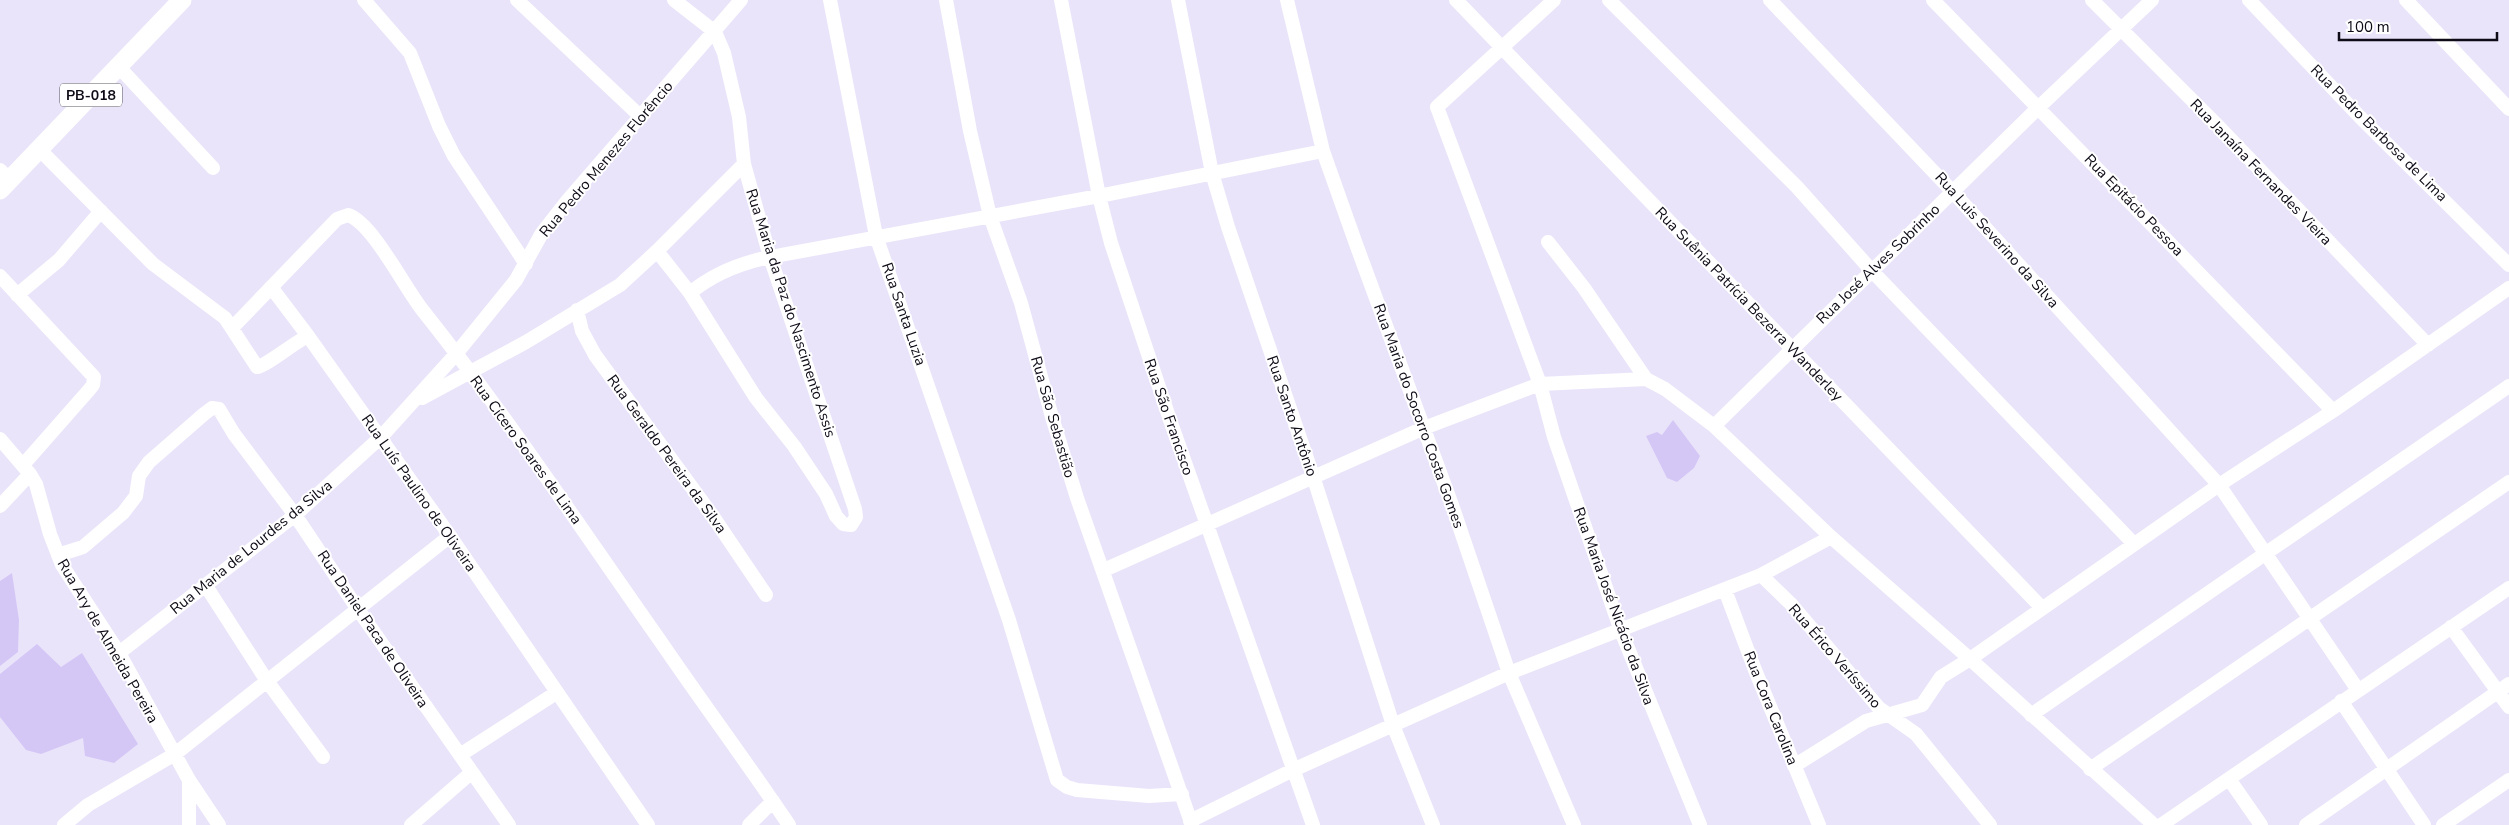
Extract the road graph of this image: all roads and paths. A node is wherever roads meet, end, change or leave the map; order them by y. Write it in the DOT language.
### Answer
graph roads {
  1 [pos="364,0"];
  2 [pos="517,0"];
  3 [pos="674,0"];
  4 [pos="741,0"];
  5 [pos="830,0"];
  6 [pos="946,0"];
  7 [pos="1062,0"];
  8 [pos="1178,0"];
  9 [pos="1287,0"];
  10 [pos="1456,0"];
  11 [pos="1554,0"];
  12 [pos="1609,0"];
  13 [pos="1770,0"];
  14 [pos="1933,0"];
  15 [pos="2092,0"];
  16 [pos="2152,0"];
  17 [pos="2249,0"];
  18 [pos="2406,0"];
  19 [pos="177,2"];
  20 [pos="2120,30"];
  21 [pos="715,32"];
  22 [pos="1503,49"];
  23 [pos="118,66"];
  24 [pos="2039,107"];
  25 [pos="2509,109"];
  26 [pos="640,116"];
  27 [pos="39,149"];
  28 [pos="1323,150"];
  29 [pos="744,164"];
  30 [pos="213,168"];
  31 [pos="1212,174"];
  32 [pos="3,180"];
  33 [pos="1952,191"];
  34 [pos="1098,196"];
  35 [pos="101,211"];
  36 [pos="990,216"];
  37 [pos="876,236"];
  38 [pos="1548,242"];
  39 [pos="657,252"];
  40 [pos="770,257"];
  41 [pos="526,264"];
  42 [pos="2509,265"];
  43 [pos="1872,272"];
  44 [pos="0,276"];
  45 [pos="271,287"];
  46 [pos="2509,288"];
  47 [pos="690,293"];
  48 [pos="17,295"];
  49 [pos="577,310"];
  50 [pos="233,327"];
  51 [pos="308,336"];
  52 [pos="2428,345"];
  53 [pos="1791,348"];
  54 [pos="456,354"];
  55 [pos="470,372"];
  56 [pos="1646,379"];
  57 [pos="1540,384"];
  58 [pos="2509,386"];
  59 [pos="413,403"];
  60 [pos="2333,411"];
  61 [pos="1714,426"];
  62 [pos="1424,428"];
  63 [pos="381,437"];
  64 [pos="0,440"];
  65 [pos="27,469"];
  66 [pos="1313,476"];
  67 [pos="2509,482"];
  68 [pos="2219,485"];
  69 [pos="0,506"];
  70 [pos="295,515"];
  71 [pos="1207,525"];
  72 [pos="450,536"];
  73 [pos="1831,537"];
  74 [pos="2134,544"];
  75 [pos="2266,554"];
  76 [pos="58,555"];
  77 [pos="1104,570"];
  78 [pos="1761,575"];
  79 [pos="206,586"];
  80 [pos="2509,588"];
  81 [pos="1725,590"];
  82 [pos="766,595"];
  83 [pos="357,608"];
  84 [pos="2042,608"];
  85 [pos="2310,618"];
  86 [pos="2451,627"];
  87 [pos="1621,630"];
  88 [pos="119,653"];
  89 [pos="1970,659"];
  90 [pos="1509,673"];
  91 [pos="267,681"];
  92 [pos="2504,688"];
  93 [pos="2358,690"];
  94 [pos="556,693"];
  95 [pos="2341,701"];
  96 [pos="2509,707"];
  97 [pos="1887,714"];
  98 [pos="2031,715"];
  99 [pos="1393,725"];
  100 [pos="175,754"];
  101 [pos="460,756"];
  102 [pos="323,757"];
  103 [pos="1794,766"];
  104 [pos="2386,768"];
  105 [pos="2090,769"];
  106 [pos="1293,770"];
  107 [pos="472,772"];
  108 [pos="2229,778"];
  109 [pos="188,780"];
  110 [pos="2509,780"];
  111 [pos="1182,794"];
  112 [pos="773,801"];
  113 [pos="1191,823"];
  114 [pos="64,825"];
  115 [pos="189,825"];
  116 [pos="218,825"];
  117 [pos="411,825"];
  118 [pos="509,825"];
  119 [pos="648,825"];
  120 [pos="750,825"];
  121 [pos="789,825"];
  122 [pos="1313,825"];
  123 [pos="1433,825"];
  124 [pos="1574,825"];
  125 [pos="1700,825"];
  126 [pos="1819,825"];
  127 [pos="1990,825"];
  128 [pos="2154,825"];
  129 [pos="2162,825"];
  130 [pos="2261,825"];
  131 [pos="2306,825"];
  132 [pos="2424,825"];
  133 [pos="2443,825"];
  1 -- 41 [label="street"];
  2 -- 26 [label="street"];
  3 -- 21 [label="street"];
  4 -- 21 [label="street, Rua Pedro Menezes Florêncio"];
  5 -- 37 [label="street, Rua Santa Luzia"];
  6 -- 36 [label="street, Rua São Sebastião"];
  7 -- 34 [label="street, Rua São Francisco"];
  8 -- 31 [label="street, Rua Santo Antônio"];
  9 -- 28 [label="street, Rua Maria do Socorro Costa Gomes"];
  10 -- 22 [label="street, Rua Suênia Patrícia Bezerra Wanderley"];
  11 -- 22 [label="street"];
  12 -- 43 [label="street"];
  13 -- 33 [label="street, Rua Luis Severino da Silva"];
  14 -- 24 [label="street, Rua Epitácio Pessoa"];
  15 -- 20 [label="street, Rua Janaína Fernandes Vieira"];
  16 -- 20 [label="street, Rua José Alves Sobrinho"];
  17 -- 42 [label="street, Rua Pedro Barbosa de Lima"];
  18 -- 25 [label="street"];
  19 -- 23 [label="main road, PB-018"];
  20 -- 24 [label="street, Rua José Alves Sobrinho"];
  20 -- 52 [label="street, Rua Janaína Fernandes Vieira"];
  21 -- 26 [label="street, Rua Pedro Menezes Florêncio"];
  21 -- 29 [label="street, Rua Maria da Paz do Nascimento Assis"];
  22 -- 53 [label="street, Rua Suênia Patrícia Bezerra Wanderley"];
  22 -- 57 [label="street, Rua Maria José Nicácio da Silva"];
  23 -- 27 [label="main road, PB-018"];
  23 -- 30 [label="street"];
  24 -- 33 [label="street, Rua José Alves Sobrinho"];
  24 -- 60 [label="street, Rua Epitácio Pessoa"];
  26 -- 41 [label="street, Rua Pedro Menezes Florêncio"];
  27 -- 32 [label="main road, PB-018"];
  27 -- 35 [label="street"];
  28 -- 31 [label="street"];
  28 -- 62 [label="street, Rua Maria do Socorro Costa Gomes"];
  29 -- 39 [label="street"];
  29 -- 40 [label="street, Rua Maria da Paz do Nascimento Assis"];
  31 -- 34 [label="street"];
  31 -- 66 [label="street, Rua Santo Antônio"];
  33 -- 43 [label="street, Rua José Alves Sobrinho"];
  33 -- 68 [label="street, Rua Luis Severino da Silva"];
  34 -- 36 [label="street"];
  34 -- 71 [label="street, Rua São Francisco"];
  35 -- 48 [label="street"];
  35 -- 50 [label="street"];
  36 -- 37 [label="street"];
  36 -- 77 [label="street, Rua São Sebastião"];
  37 -- 40 [label="street"];
  37 -- 111 [label="street, Rua Santa Luzia"];
  38 -- 56 [label="street"];
  39 -- 47 [label="street"];
  39 -- 49 [label="street"];
  40 -- 47 [label="street"];
  40 -- 47 [label="street, Rua Maria da Paz do Nascimento Assis"];
  41 -- 54 [label="street, Rua Pedro Menezes Florêncio"];
  43 -- 53 [label="street, Rua José Alves Sobrinho"];
  43 -- 74 [label="street"];
  44 -- 48 [label="street"];
  45 -- 50 [label="street, Rua Cícero Soares de Lima"];
  45 -- 51 [label="street, Rua Luís Paulino de Oliveira"];
  45 -- 54 [label="street, Rua Cícero Soares de Lima"];
  46 -- 52 [label="street"];
  48 -- 65 [label="street"];
  49 -- 55 [label="street"];
  49 -- 82 [label="street, Rua Geraldo Pereira da Silva"];
  50 -- 51 [label="street"];
  51 -- 63 [label="street, Rua Luís Paulino de Oliveira"];
  52 -- 60 [label="street"];
  53 -- 61 [label="street, Rua José Alves Sobrinho"];
  53 -- 84 [label="street, Rua Suênia Patrícia Bezerra Wanderley"];
  54 -- 55 [label="street, Rua Cícero Soares de Lima"];
  54 -- 59 [label="street, Rua Pedro Menezes Florêncio"];
  55 -- 59 [label="street"];
  55 -- 112 [label="street, Rua Cícero Soares de Lima"];
  56 -- 57 [label="street"];
  56 -- 61 [label="street"];
  57 -- 62 [label="street"];
  57 -- 87 [label="street, Rua Maria José Nicácio da Silva"];
  58 -- 75 [label="street"];
  59 -- 63 [label="street, Rua Pedro Menezes Florêncio"];
  60 -- 68 [label="street"];
  61 -- 73 [label="street"];
  62 -- 66 [label="street"];
  62 -- 90 [label="street, Rua Maria do Socorro Costa Gomes"];
  63 -- 70 [label="street, Rua Maria de Lourdes da Silva"];
  63 -- 72 [label="street, Rua Luís Paulino de Oliveira"];
  64 -- 65 [label="street, Rua Ary de Almeida Pereira"];
  65 -- 69 [label="street"];
  65 -- 76 [label="street, Rua Ary de Almeida Pereira"];
  66 -- 71 [label="street"];
  66 -- 99 [label="street, Rua Santo Antônio"];
  67 -- 85 [label="street"];
  68 -- 74 [label="street"];
  68 -- 75 [label="street, Rua Luis Severino da Silva"];
  70 -- 76 [label="street, Rua Daniel Paca de Oliveira"];
  70 -- 79 [label="street, Rua Maria de Lourdes da Silva"];
  70 -- 83 [label="street, Rua Daniel Paca de Oliveira"];
  71 -- 77 [label="street"];
  71 -- 106 [label="street, Rua São Francisco"];
  72 -- 83 [label="street"];
  72 -- 94 [label="street, Rua Luís Paulino de Oliveira"];
  73 -- 78 [label="street"];
  73 -- 89 [label="street"];
  74 -- 84 [label="street"];
  75 -- 85 [label="street, Rua Luis Severino da Silva"];
  75 -- 98 [label="street"];
  76 -- 88 [label="street, Rua Ary de Almeida Pereira"];
  77 -- 111 [label="street, Rua São Sebastião"];
  78 -- 81 [label="street"];
  78 -- 97 [label="street, Rua Érico Veríssimo"];
  79 -- 88 [label="street, Rua Maria de Lourdes da Silva"];
  79 -- 91 [label="street"];
  80 -- 86 [label="street"];
  81 -- 87 [label="street"];
  81 -- 103 [label="street, Rua Cora Carolina"];
  83 -- 91 [label="street"];
  83 -- 101 [label="street, Rua Daniel Paca de Oliveira"];
  84 -- 89 [label="street"];
  85 -- 93 [label="street, Rua Luis Severino da Silva"];
  85 -- 105 [label="street"];
  86 -- 92 [label="street"];
  86 -- 93 [label="street"];
  87 -- 90 [label="street"];
  87 -- 125 [label="street, Rua Maria José Nicácio da Silva"];
  88 -- 100 [label="street, Rua Ary de Almeida Pereira"];
  89 -- 97 [label="street"];
  89 -- 98 [label="street"];
  90 -- 99 [label="street"];
  90 -- 124 [label="street, Rua Maria do Socorro Costa Gomes"];
  91 -- 100 [label="street"];
  91 -- 102 [label="street"];
  92 -- 96 [label="street"];
  92 -- 104 [label="street"];
  93 -- 95 [label="street"];
  94 -- 101 [label="street"];
  94 -- 119 [label="street, Rua Luís Paulino de Oliveira"];
  95 -- 104 [label="street"];
  95 -- 108 [label="street"];
  97 -- 103 [label="street"];
  97 -- 127 [label="street, Rua Érico Veríssimo"];
  98 -- 105 [label="street"];
  99 -- 106 [label="street"];
  99 -- 123 [label="street, Rua Santo Antônio"];
  100 -- 109 [label="street, Rua Ary de Almeida Pereira"];
  100 -- 114 [label="street"];
  101 -- 107 [label="street, Rua Daniel Paca de Oliveira"];
  103 -- 126 [label="street, Rua Cora Carolina"];
  104 -- 131 [label="street"];
  104 -- 132 [label="street"];
  105 -- 128 [label="street"];
  106 -- 113 [label="street"];
  106 -- 122 [label="street, Rua São Francisco"];
  107 -- 117 [label="street"];
  107 -- 118 [label="street, Rua Daniel Paca de Oliveira"];
  108 -- 129 [label="street"];
  108 -- 130 [label="street"];
  109 -- 115 [label="street"];
  109 -- 116 [label="street, Rua Ary de Almeida Pereira"];
  110 -- 133 [label="street"];
  111 -- 113 [label="street, Rua São Sebastião"];
  112 -- 120 [label="street"];
  112 -- 121 [label="street, Rua Cícero Soares de Lima"];
}
